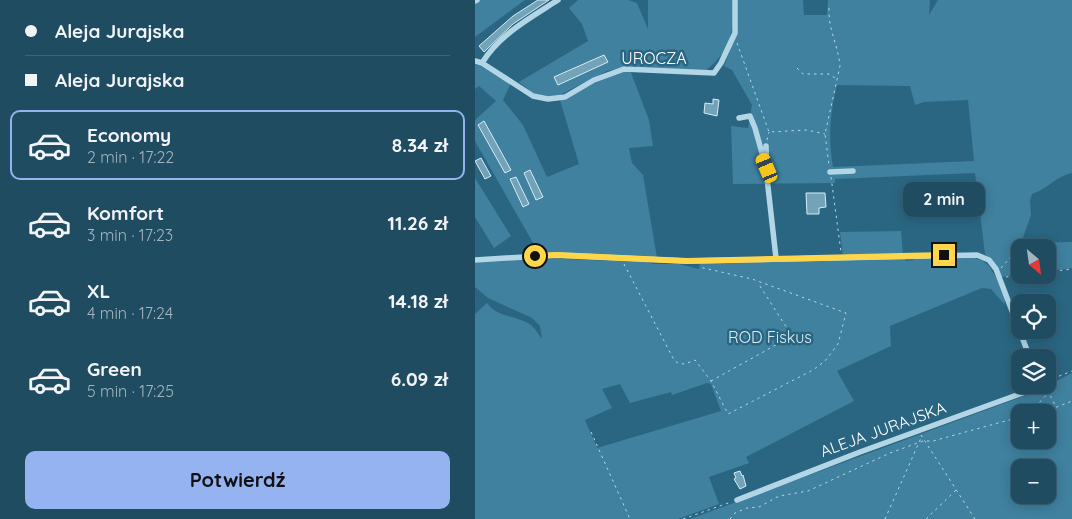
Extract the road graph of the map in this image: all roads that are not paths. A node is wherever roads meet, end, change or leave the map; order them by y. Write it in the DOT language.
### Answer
graph roads {
  1 [pos="558,0"];
  2 [pos="735,0"];
  3 [pos="478,62"];
  4 [pos="739,118"];
  5 [pos="766,146"];
  6 [pos="767,168"];
  7 [pos="853,171"];
  8 [pos="830,172"];
  9 [pos="777,258"];
  10 [pos="475,260"];
  11 [pos="1027,349"];
  12 [pos="1020,394"];
  13 [pos="737,500"];
  1 -- 3 [label="street"];
  2 -- 3 [label="street, UROCZA"];
  4 -- 6 [label="street"];
  5 -- 6 [label="street"];
  6 -- 9 [label="street"];
  7 -- 8 [label="street"];
  9 -- 10 [label="street"];
  9 -- 11 [label="street"];
  12 -- 13 [label="street, ALEJA JURAJSKA"];
}
